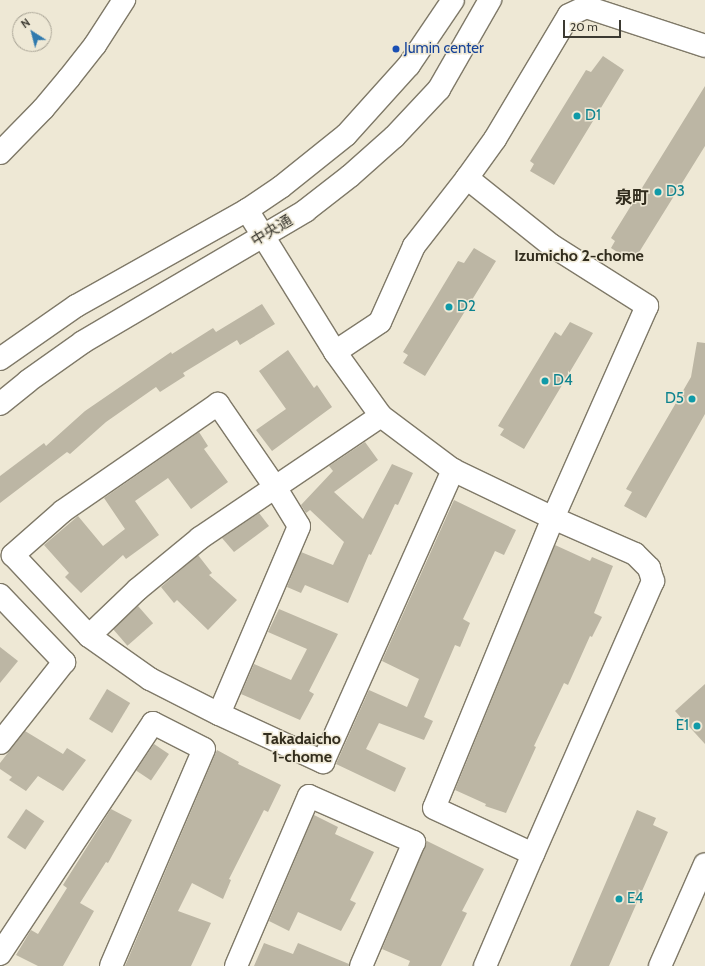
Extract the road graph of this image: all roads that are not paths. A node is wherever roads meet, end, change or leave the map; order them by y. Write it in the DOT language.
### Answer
graph roads {
  1 [pos="124,0"];
  2 [pos="453,0"];
  3 [pos="490,0"];
  4 [pos="705,46"];
  5 [pos="0,153"];
  6 [pos="467,178"];
  7 [pos="246,210"];
  8 [pos="264,237"];
  9 [pos="335,352"];
  10 [pos="0,359"];
  11 [pos="0,404"];
  12 [pos="381,416"];
  13 [pos="453,470"];
  14 [pos="275,487"];
  15 [pos="553,518"];
  16 [pos="0,595"];
  17 [pos="89,636"];
  18 [pos="219,714"];
  19 [pos="0,743"];
  20 [pos="533,854"];
  21 [pos="705,864"];
  22 [pos="0,954"];
  23 [pos="111,966"];
  24 [pos="236,966"];
  25 [pos="361,966"];
  26 [pos="485,966"];
  27 [pos="660,966"];
  1 -- 5 [label="street"];
  2 -- 7 [label="street, 中央通"];
  3 -- 8 [label="street, 中央通"];
  4 -- 6 [label="street"];
  6 -- 9 [label="street"];
  6 -- 15 [label="street"];
  7 -- 8 [label="street"];
  7 -- 10 [label="street, 中央通"];
  8 -- 9 [label="street"];
  8 -- 11 [label="street, 中央通"];
  9 -- 12 [label="street"];
  12 -- 13 [label="street"];
  12 -- 14 [label="street"];
  13 -- 15 [label="street"];
  13 -- 18 [label="street"];
  14 -- 17 [label="street"];
  14 -- 17 [label="street"];
  14 -- 18 [label="street"];
  15 -- 20 [label="street"];
  15 -- 20 [label="street"];
  16 -- 19 [label="street"];
  17 -- 18 [label="street"];
  20 -- 26 [label="street"];
  21 -- 27 [label="street"];
  22 -- 23 [label="street"];
  24 -- 25 [label="street"];
}
